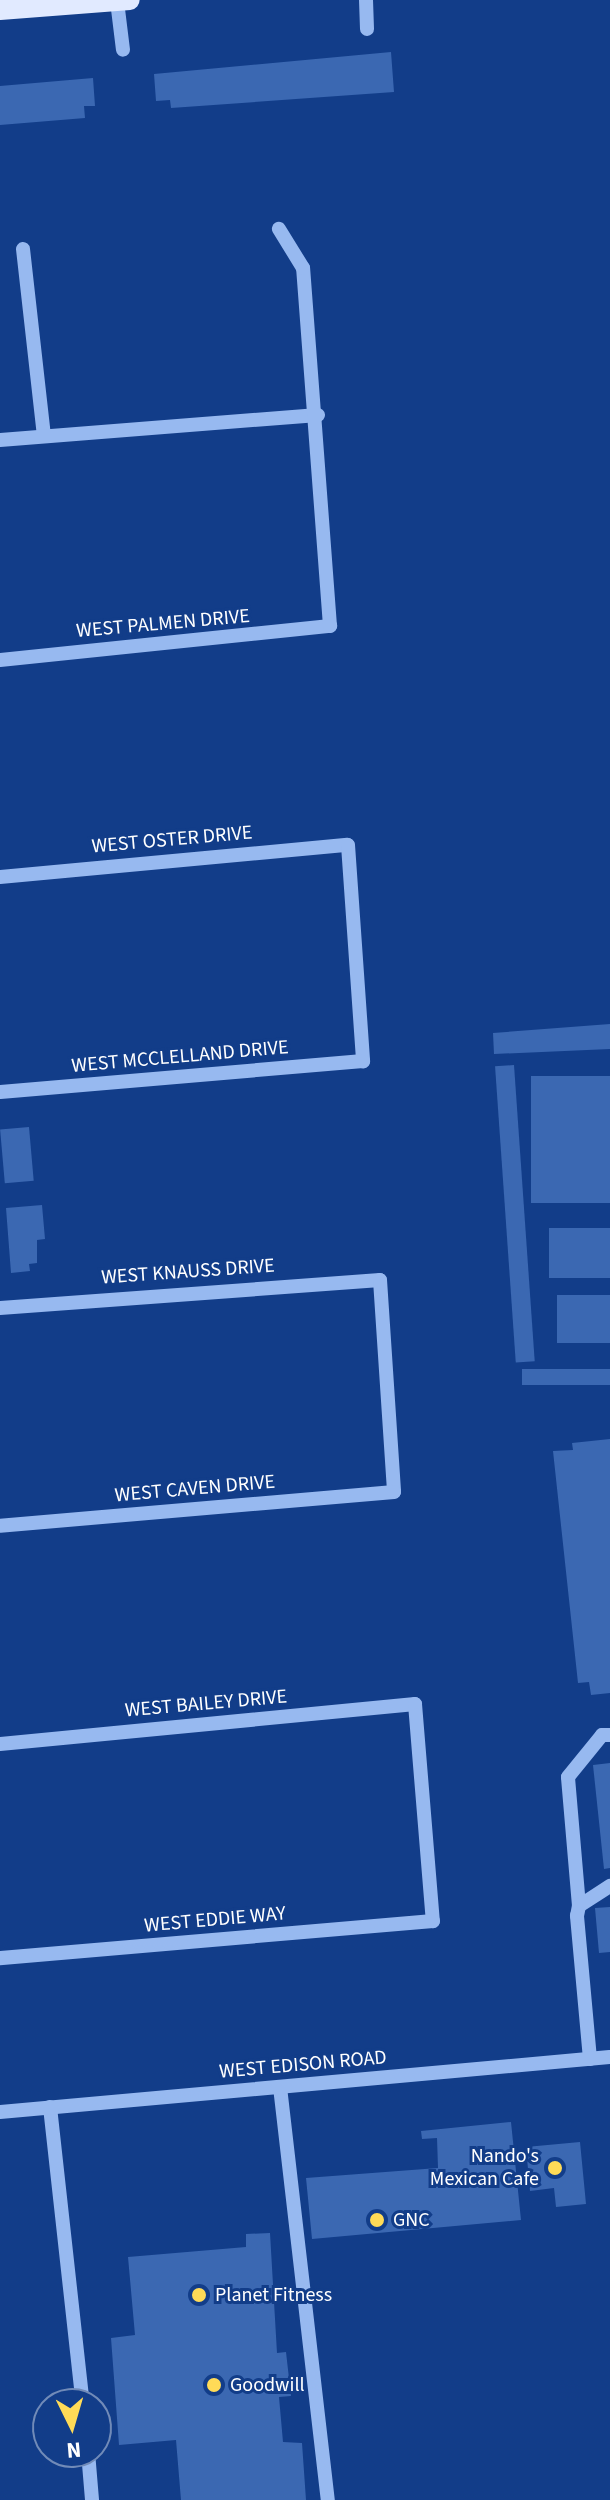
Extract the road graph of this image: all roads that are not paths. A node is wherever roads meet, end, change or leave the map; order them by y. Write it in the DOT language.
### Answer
graph roads {
  1 [pos="122,0"];
  2 [pos="366,0"];
  3 [pos="0,10"];
  4 [pos="367,29"];
  5 [pos="123,50"];
  6 [pos="279,229"];
  7 [pos="23,249"];
  8 [pos="318,415"];
  9 [pos="44,436"];
  10 [pos="0,440"];
  11 [pos="0,660"];
  12 [pos="0,877"];
  13 [pos="363,1061"];
  14 [pos="0,1092"];
  15 [pos="0,1308"];
  16 [pos="394,1492"];
  17 [pos="0,1526"];
  18 [pos="610,1735"];
  19 [pos="0,1744"];
  20 [pos="610,1886"];
  21 [pos="579,1906"];
  22 [pos="433,1921"];
  23 [pos="0,1958"];
  24 [pos="610,2057"];
  25 [pos="590,2059"];
  26 [pos="280,2087"];
  27 [pos="50,2107"];
  28 [pos="0,2112"];
  29 [pos="81,2388"];
  30 [pos="89,2468"];
  31 [pos="92,2500"];
  32 [pos="328,2500"];
  1 -- 3 [label="main road"];
  1 -- 5 [label="street"];
  2 -- 4 [label="street"];
  6 -- 8 [label="street"];
  7 -- 9 [label="street"];
  8 -- 9 [label="street"];
  8 -- 11 [label="street, WEST PALMEN DRIVE"];
  9 -- 10 [label="street"];
  12 -- 13 [label="street, WEST OSTER DRIVE"];
  13 -- 14 [label="street, WEST MCCLELLAND DRIVE"];
  15 -- 16 [label="street, WEST KNAUSS DRIVE"];
  16 -- 17 [label="street, WEST CAVEN DRIVE"];
  18 -- 21 [label="street"];
  19 -- 22 [label="street, WEST BAILEY DRIVE"];
  20 -- 21 [label="street"];
  21 -- 25 [label="street"];
  22 -- 23 [label="street, WEST EDDIE WAY"];
  24 -- 25 [label="street, WEST EDISON ROAD"];
  25 -- 26 [label="street, WEST EDISON ROAD"];
  26 -- 27 [label="street, WEST EDISON ROAD"];
  26 -- 32 [label="street"];
  27 -- 28 [label="street, WEST EDISON ROAD"];
  27 -- 29 [label="street"];
  30 -- 31 [label="street"];
}
